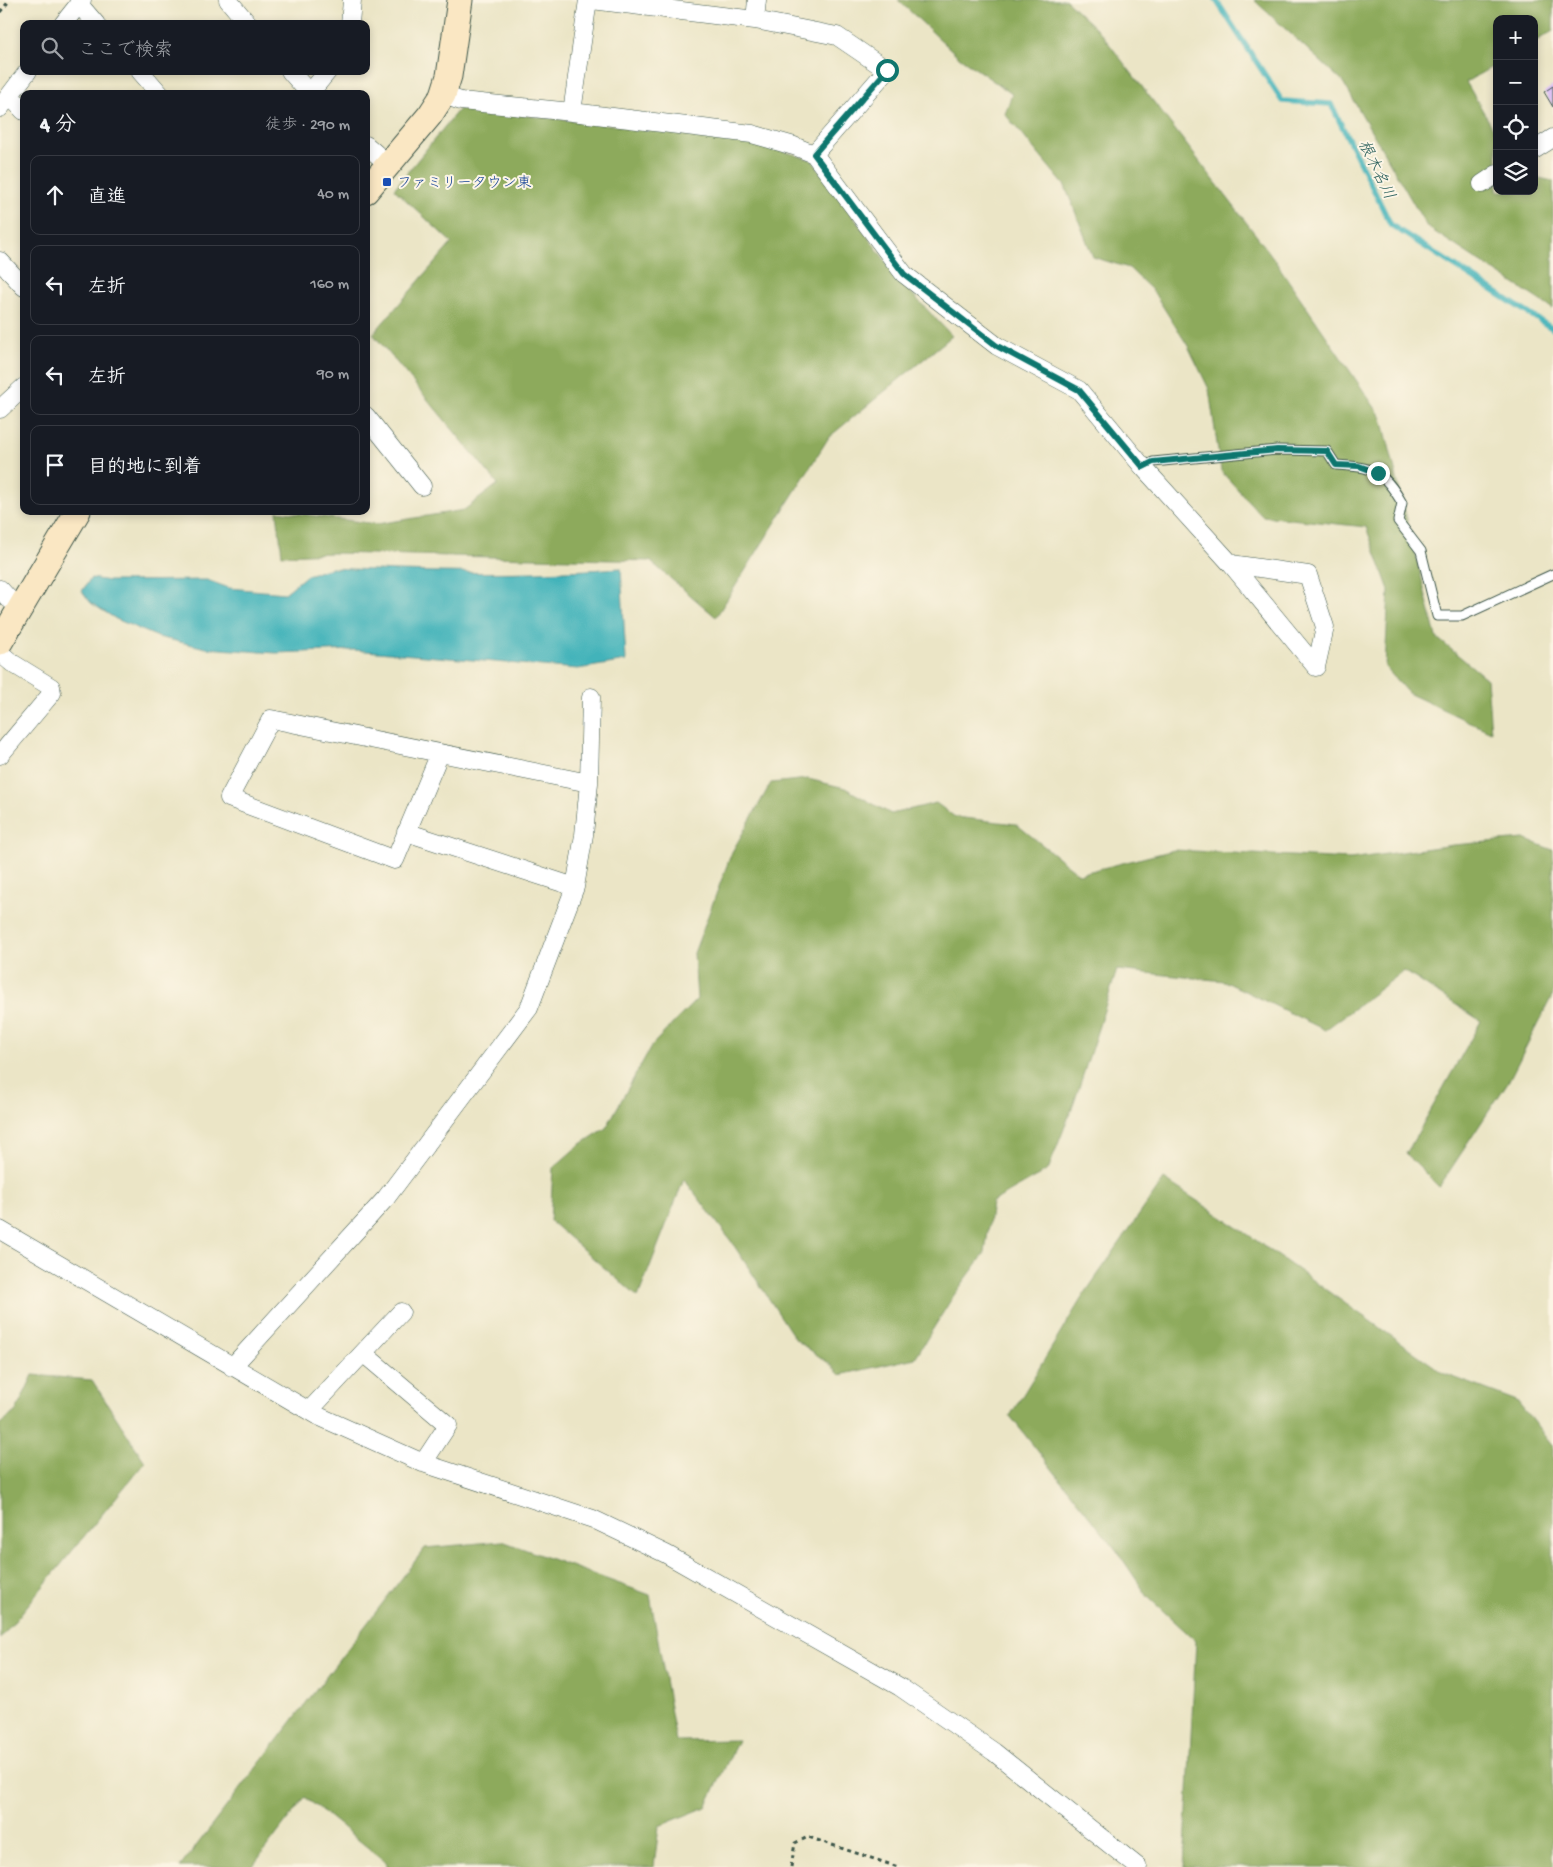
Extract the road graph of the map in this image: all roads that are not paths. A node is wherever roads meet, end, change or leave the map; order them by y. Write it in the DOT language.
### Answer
graph roads {
  1 [pos="228,0"];
  2 [pos="352,0"];
  3 [pos="460,0"];
  4 [pos="590,0"];
  5 [pos="758,0"];
  6 [pos="80,2"];
  7 [pos="66,20"];
  8 [pos="93,20"];
  9 [pos="245,20"];
  10 [pos="350,20"];
  11 [pos="755,20"];
  12 [pos="25,75"];
  13 [pos="143,75"];
  14 [pos="293,75"];
  15 [pos="325,75"];
  16 [pos="157,90"];
  17 [pos="307,90"];
  18 [pos="313,90"];
  19 [pos="443,95"];
  20 [pos="5,102"];
  21 [pos="20,109"];
  22 [pos="572,112"];
  23 [pos="1553,138"];
  24 [pos="1538,147"];
  25 [pos="370,149"];
  26 [pos="814,154"];
  27 [pos="389,166"];
  28 [pos="370,187"];
  29 [pos="0,261"];
  30 [pos="20,283"];
  31 [pos="20,391"];
  32 [pos="0,409"];
  33 [pos="370,421"];
  34 [pos="1143,467"];
  35 [pos="422,486"];
  36 [pos="76,515"];
  37 [pos="1231,564"];
  38 [pos="1553,574"];
  39 [pos="0,588"];
  40 [pos="21,608"];
  41 [pos="0,642"];
  42 [pos="0,653"];
  43 [pos="592,697"];
  44 [pos="440,753"];
  45 [pos="0,755"];
  46 [pos="589,783"];
  47 [pos="406,832"];
  48 [pos="575,887"];
  49 [pos="0,1230"];
  50 [pos="401,1312"];
  51 [pos="362,1353"];
  52 [pos="232,1367"];
  53 [pos="308,1411"];
  54 [pos="423,1464"];
  55 [pos="1138,1867"];
  1 -- 9 [label="street"];
  2 -- 10 [label="street"];
  3 -- 19 [label="street"];
  4 -- 11 [label="street"];
  4 -- 22 [label="street"];
  5 -- 11 [label="street"];
  6 -- 7 [label="street"];
  6 -- 8 [label="street"];
  11 -- 26 [label="street"];
  12 -- 20 [label="street"];
  13 -- 16 [label="street"];
  14 -- 17 [label="street"];
  15 -- 18 [label="street"];
  19 -- 22 [label="street"];
  19 -- 27 [label="street"];
  20 -- 21 [label="street"];
  22 -- 26 [label="street"];
  23 -- 24 [label="street"];
  25 -- 27 [label="street"];
  26 -- 34 [label="street"];
  27 -- 28 [label="street"];
  29 -- 30 [label="street"];
  31 -- 32 [label="street"];
  33 -- 35 [label="street"];
  34 -- 37 [label="street"];
  34 -- 38 [label="lane"];
  36 -- 40 [label="street"];
  37 -- 37 [label="street"];
  39 -- 40 [label="street"];
  40 -- 41 [label="street"];
  42 -- 45 [label="street"];
  43 -- 46 [label="street"];
  44 -- 46 [label="street"];
  44 -- 47 [label="street"];
  44 -- 47 [label="street"];
  46 -- 48 [label="street"];
  47 -- 48 [label="street"];
  48 -- 52 [label="street"];
  49 -- 52 [label="street"];
  50 -- 51 [label="street"];
  51 -- 53 [label="street"];
  51 -- 54 [label="street"];
  52 -- 53 [label="street"];
  53 -- 54 [label="street"];
  54 -- 55 [label="street"];
}
